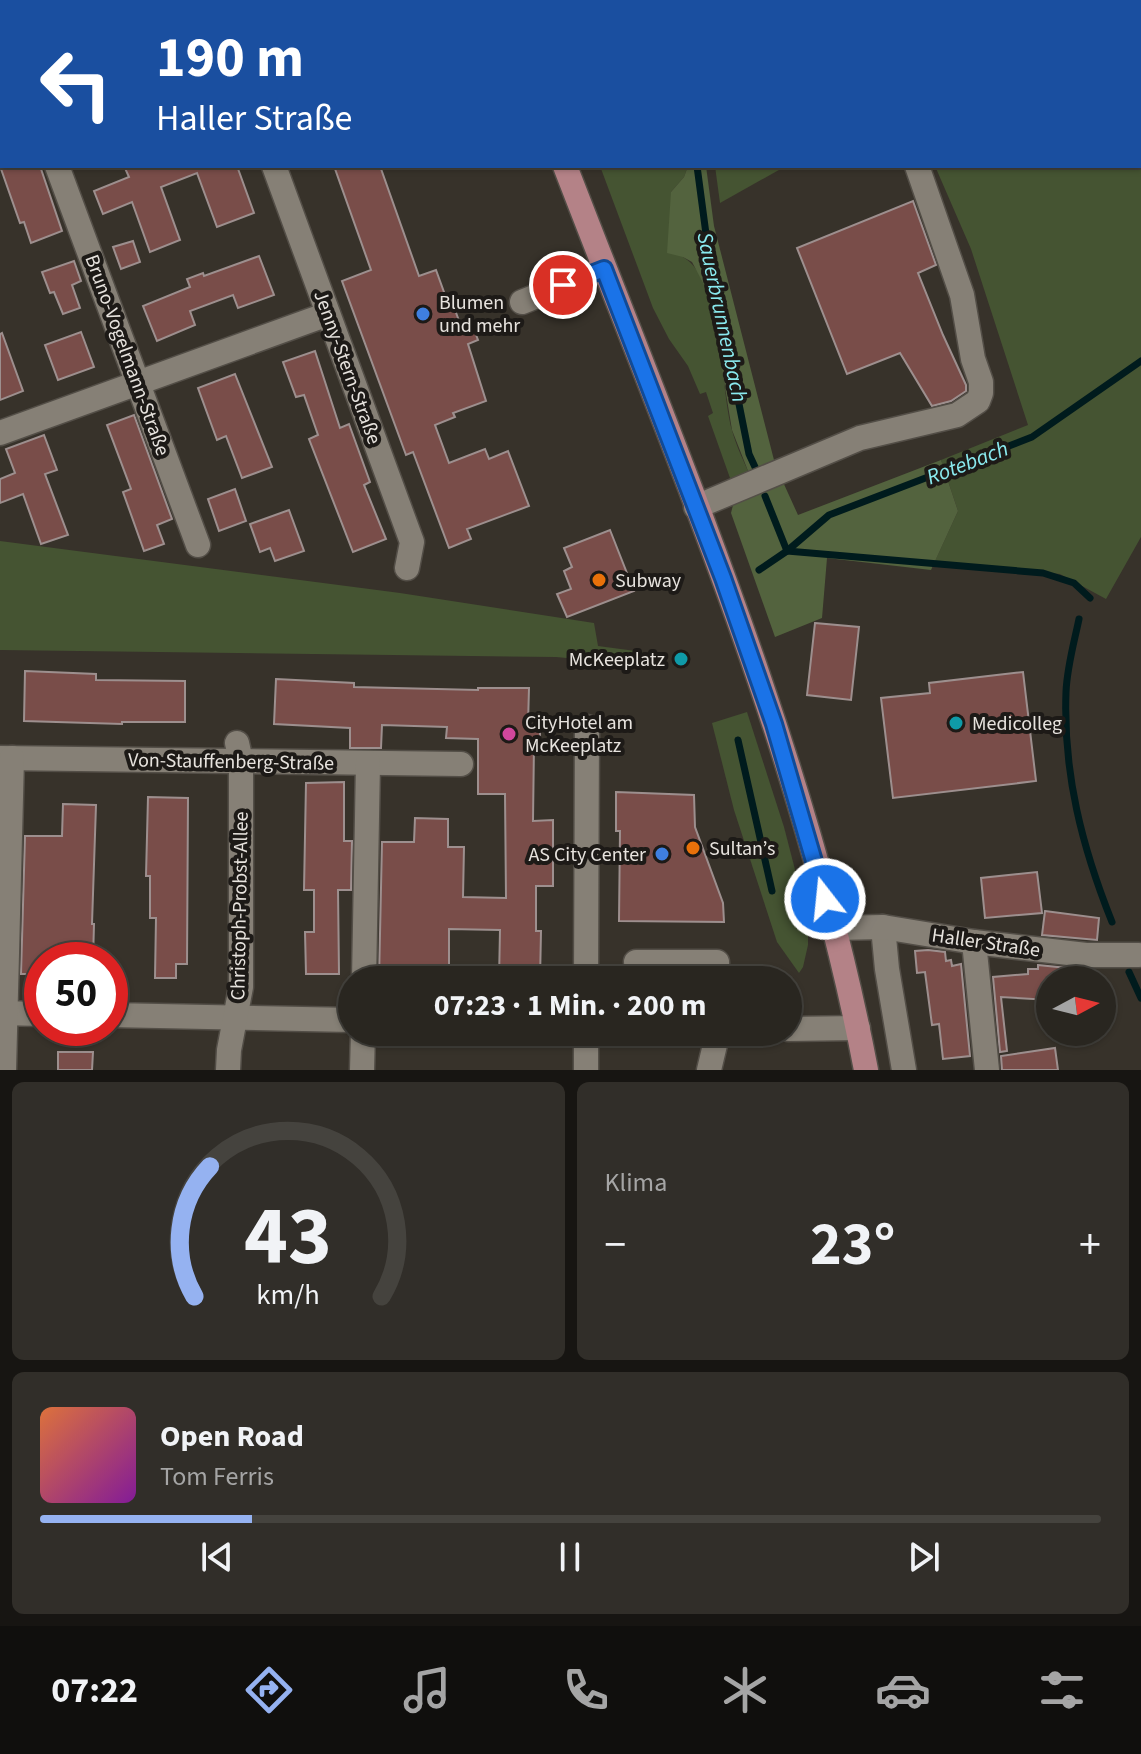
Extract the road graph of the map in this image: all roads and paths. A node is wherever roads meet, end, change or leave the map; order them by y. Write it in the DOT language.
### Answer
graph roads {
  1 [pos="58,168"];
  2 [pos="275,168"];
  3 [pos="566,168"];
  4 [pos="918,168"];
  5 [pos="604,269"];
  6 [pos="522,302"];
  7 [pos="328,314"];
  8 [pos="138,384"];
  9 [pos="0,433"];
  10 [pos="696,507"];
  11 [pos="198,545"];
  12 [pos="407,568"];
  13 [pos="587,727"];
  14 [pos="239,752"];
  15 [pos="6,758"];
  16 [pos="368,763"];
  17 [pos="461,764"];
  18 [pos="883,927"];
  19 [pos="834,928"];
  20 [pos="974,942"];
  21 [pos="1139,955"];
  22 [pos="636,962"];
  23 [pos="364,966"];
  24 [pos="586,966"];
  25 [pos="724,966"];
  26 [pos="2,1013"];
  27 [pos="24,1014"];
  28 [pos="128,1015"];
  29 [pos="235,1018"];
  30 [pos="338,1020"];
  31 [pos="858,1028"];
  32 [pos="802,1029"];
  33 [pos="363,1046"];
  34 [pos="586,1046"];
  35 [pos="714,1046"];
  36 [pos="4,1070"];
  37 [pos="228,1070"];
  38 [pos="362,1070"];
  39 [pos="586,1070"];
  40 [pos="709,1070"];
  41 [pos="866,1070"];
  42 [pos="904,1070"];
  43 [pos="987,1070"];
  1 -- 8 [label="street, Bruno-Vogelmann-Straße"];
  2 -- 7 [label="street, Jenny-Stern-Straße"];
  3 -- 5 [label="main road"];
  4 -- 10 [label="street"];
  5 -- 6 [label="street"];
  5 -- 10 [label="main road"];
  7 -- 8 [label="street"];
  7 -- 12 [label="street, Jenny-Stern-Straße"];
  8 -- 9 [label="street"];
  8 -- 11 [label="street, Bruno-Vogelmann-Straße"];
  10 -- 19 [label="main road"];
  13 -- 24 [label="street"];
  14 -- 15 [label="street, Von-Stauffenberg-Straße"];
  14 -- 16 [label="street, Von-Stauffenberg-Straße"];
  14 -- 29 [label="street, Christoph-Probst-Allee"];
  15 -- 26 [label="street"];
  16 -- 17 [label="street, Von-Stauffenberg-Straße"];
  16 -- 23 [label="street"];
  18 -- 19 [label="street, Haller Straße"];
  18 -- 20 [label="street, Haller Straße"];
  18 -- 42 [label="street"];
  19 -- 31 [label="main road"];
  20 -- 21 [label="street, Haller Straße"];
  20 -- 43 [label="street"];
  22 -- 25 [label="street"];
  26 -- 27 [label="street"];
  26 -- 36 [label="street"];
  28 -- 29 [label="street"];
  29 -- 30 [label="street"];
  29 -- 37 [label="street, Christoph-Probst-Allee"];
  31 -- 32 [label="street"];
  31 -- 41 [label="main road"];
  33 -- 38 [label="street"];
  34 -- 39 [label="street"];
  35 -- 40 [label="street"];
}
